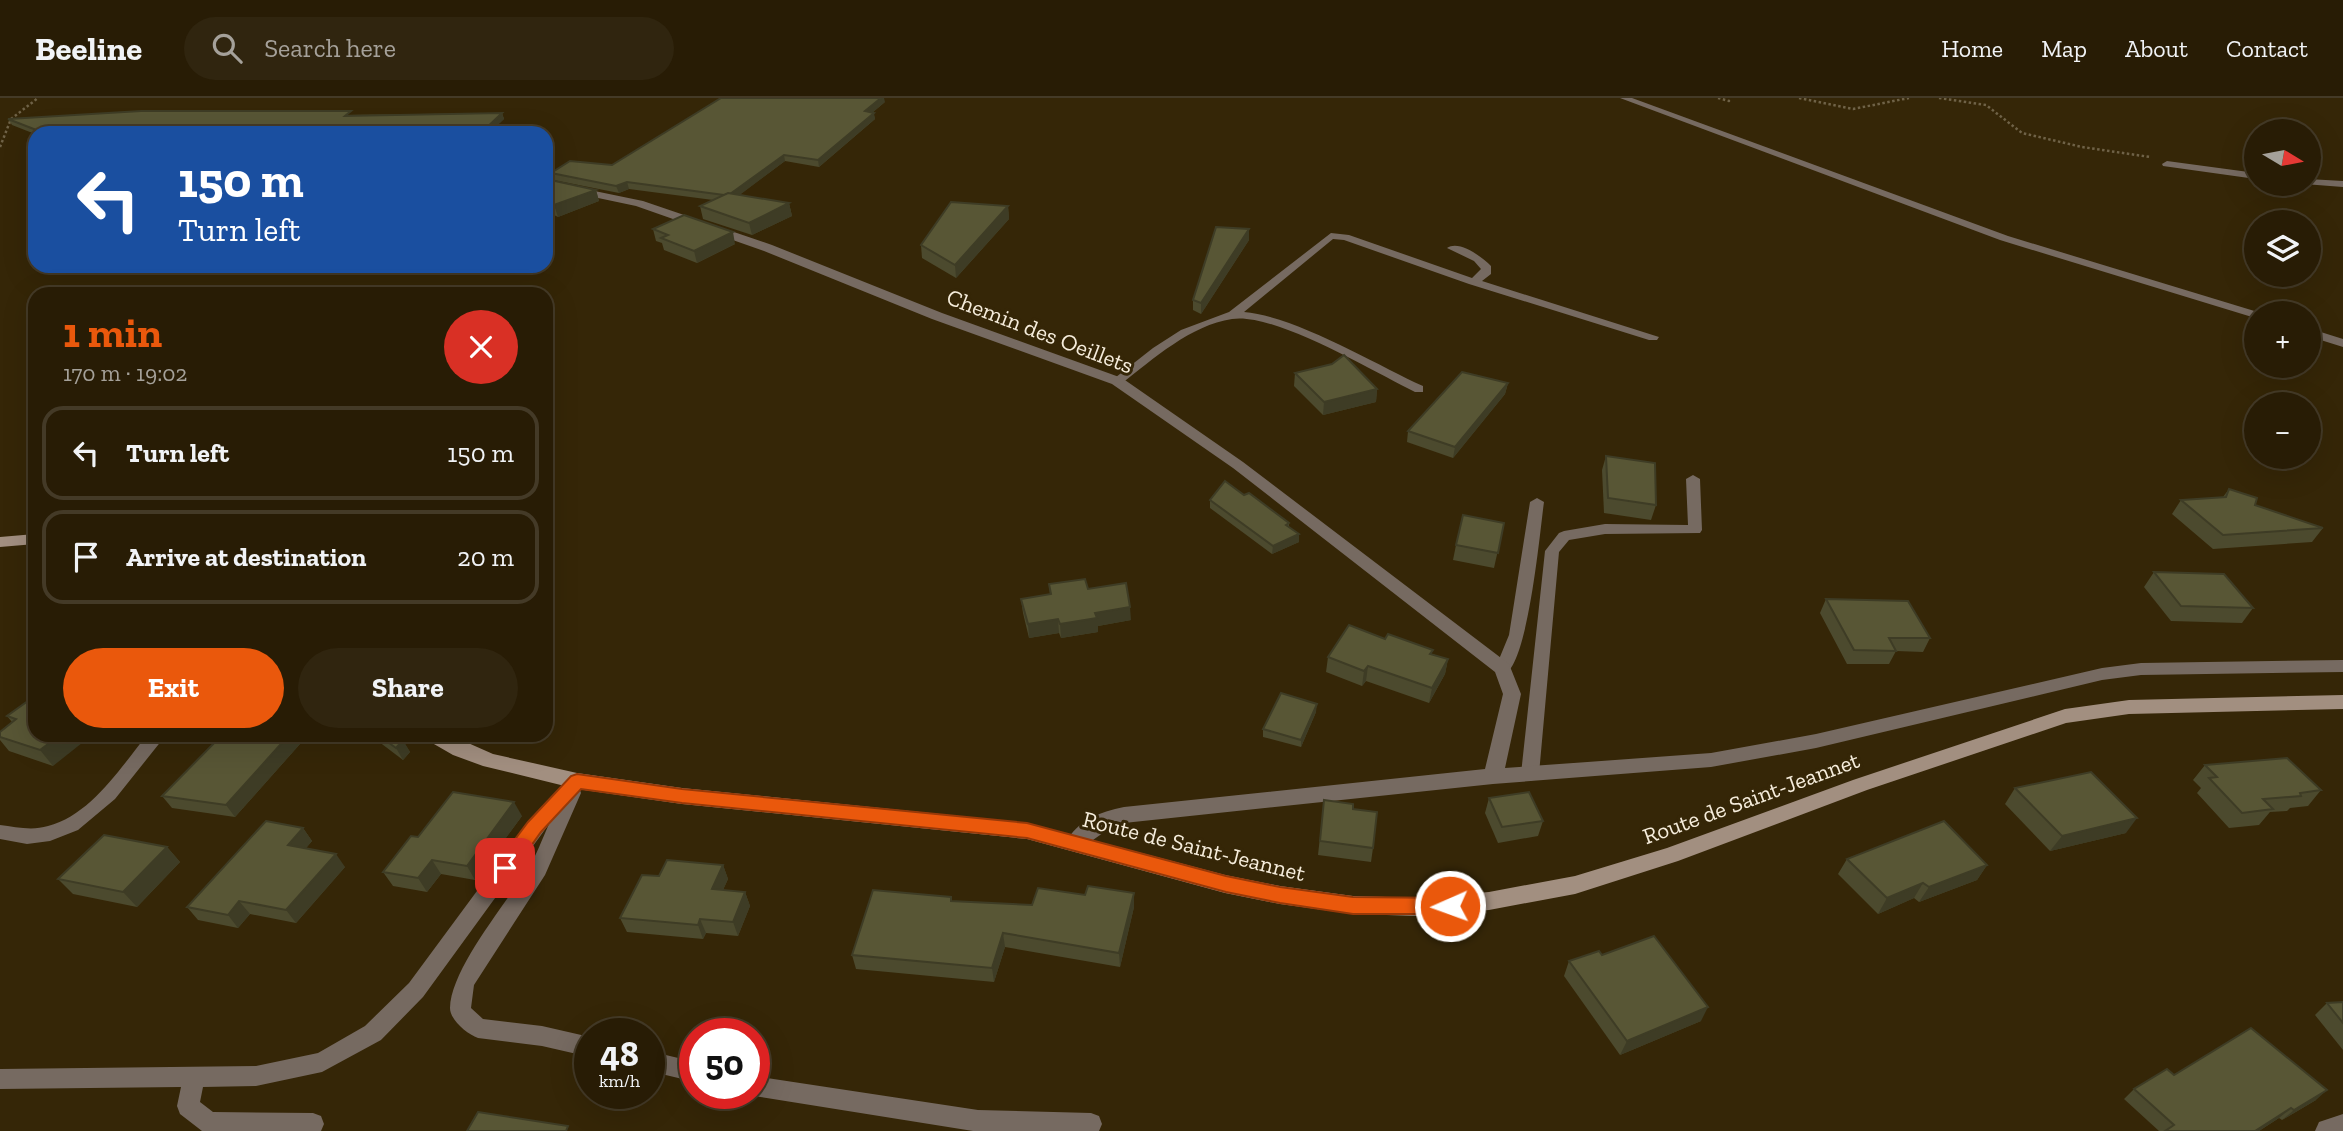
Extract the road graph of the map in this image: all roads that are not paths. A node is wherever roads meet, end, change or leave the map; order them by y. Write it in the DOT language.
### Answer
graph roads {
  1 [pos="1624,98"];
  2 [pos="2163,161"];
  3 [pos="2244,174"];
  4 [pos="2321,183"];
  5 [pos="2343,184"];
  6 [pos="553,186"];
  7 [pos="2321,186"];
  8 [pos="2343,192"];
  9 [pos="1452,248"];
  10 [pos="1473,282"];
  11 [pos="2244,311"];
  12 [pos="1234,314"];
  13 [pos="2321,336"];
  14 [pos="1653,337"];
  15 [pos="2343,343"];
  16 [pos="1118,381"];
  17 [pos="1419,389"];
  18 [pos="1693,479"];
  19 [pos="1537,502"];
  20 [pos="28,540"];
  21 [pos="0,542"];
  22 [pos="2343,666"];
  23 [pos="1503,669"];
  24 [pos="2343,702"];
  25 [pos="151,742"];
  26 [pos="446,742"];
  27 [pos="1530,774"];
  28 [pos="1493,776"];
  29 [pos="577,781"];
  30 [pos="0,832"];
  31 [pos="1076,843"];
  32 [pos="574,1043"];
  33 [pos="194,1076"];
  34 [pos="0,1079"];
  35 [pos="770,1088"];
  36 [pos="313,1124"];
  37 [pos="1091,1124"];
  38 [pos="2343,1126"];
  39 [pos="2328,1131"];
  1 -- 11 [label="lane"];
  2 -- 3 [label="street"];
  4 -- 5 [label="street"];
  6 -- 16 [label="street, Chemin des Oeillets"];
  7 -- 8 [label="street"];
  9 -- 10 [label="lane"];
  10 -- 12 [label="lane"];
  10 -- 14 [label="lane"];
  12 -- 16 [label="lane"];
  12 -- 17 [label="lane"];
  13 -- 15 [label="lane"];
  16 -- 23 [label="street, Chemin des Oeillets"];
  18 -- 27 [label="lane"];
  19 -- 23 [label="lane"];
  20 -- 21 [label="main road"];
  22 -- 27 [label="street"];
  23 -- 28 [label="street"];
  24 -- 31 [label="main road, Route de Saint-Jeannet"];
  25 -- 30 [label="lane"];
  26 -- 29 [label="main road, Route de Saint-Jeannet"];
  27 -- 28 [label="street"];
  28 -- 31 [label="street"];
  29 -- 31 [label="main road, Route de Saint-Jeannet"];
  29 -- 32 [label="lane"];
  29 -- 33 [label="lane"];
  33 -- 34 [label="lane"];
  33 -- 36 [label="lane"];
  35 -- 37 [label="lane"];
  38 -- 39 [label="street"];
}
